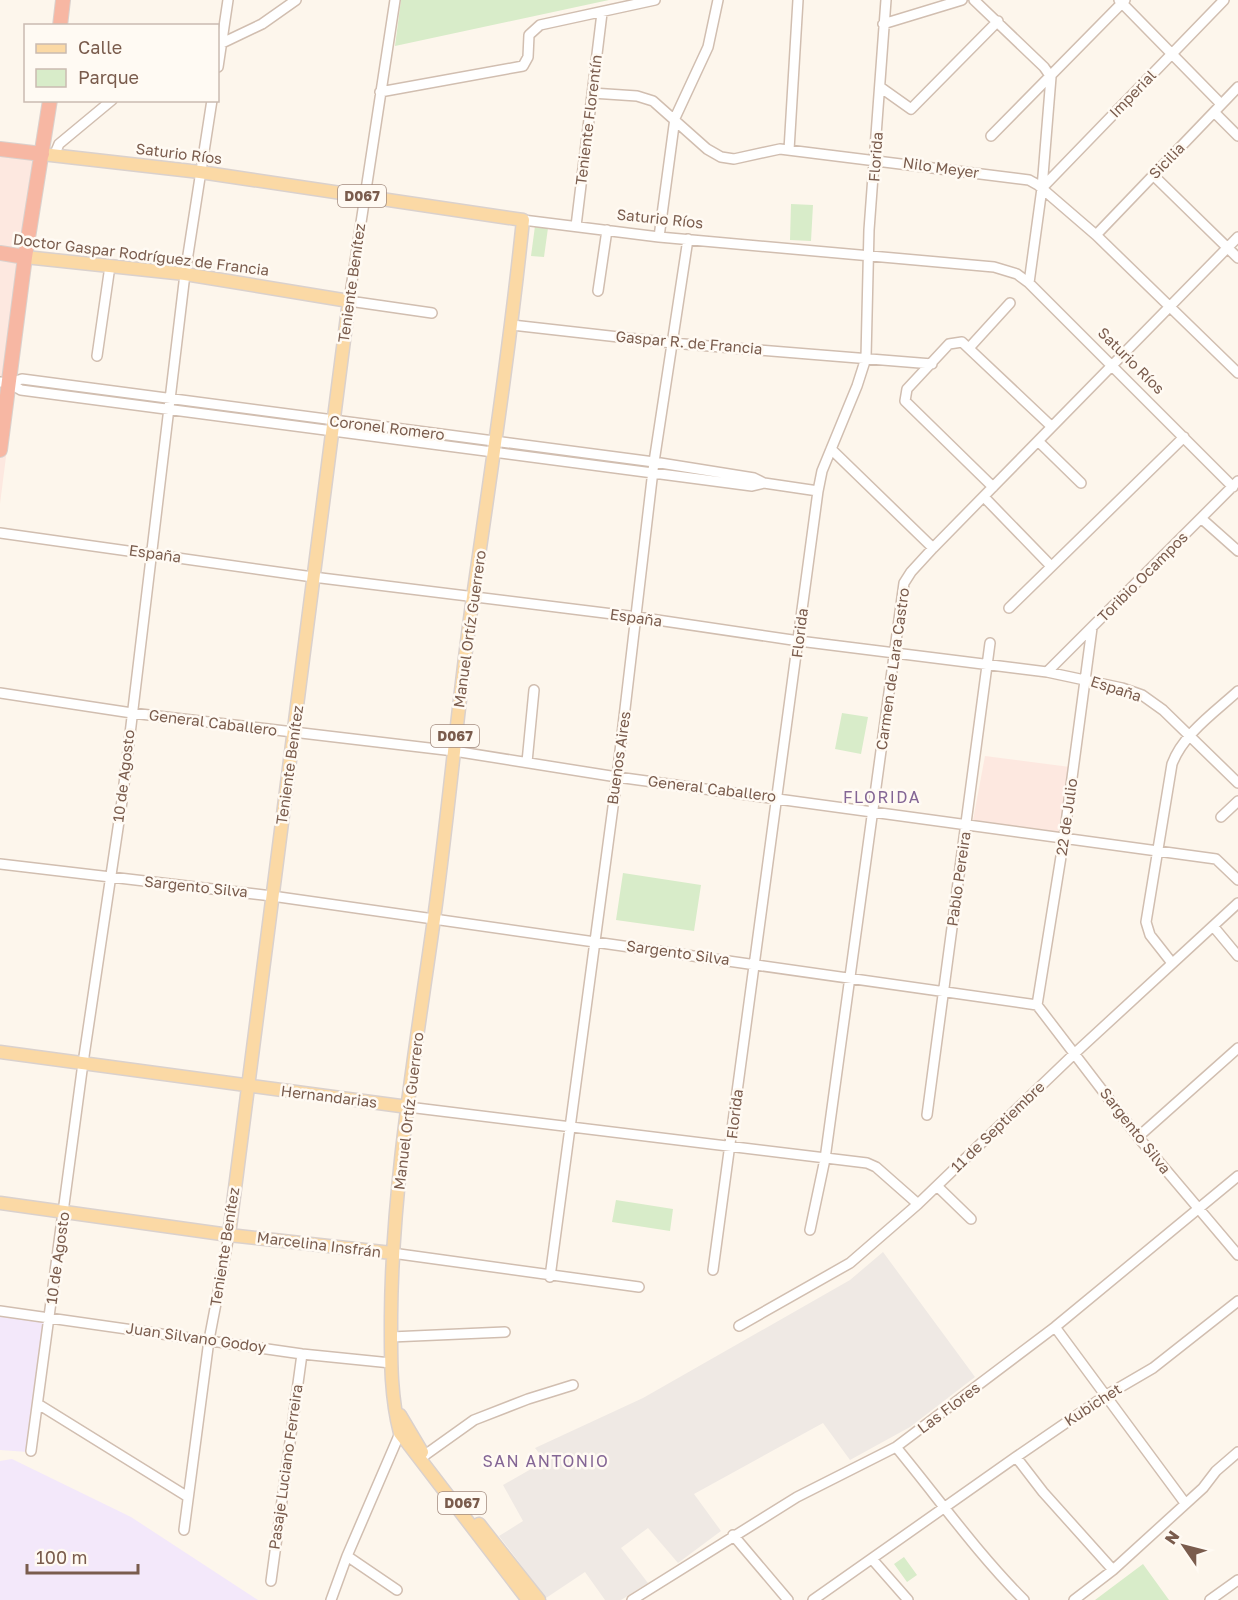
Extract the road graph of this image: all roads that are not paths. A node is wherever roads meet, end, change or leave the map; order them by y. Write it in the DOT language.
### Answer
graph roads {
  1 [pos="63,0"];
  2 [pos="228,0"];
  3 [pos="296,0"];
  4 [pos="395,0"];
  5 [pos="655,0"];
  6 [pos="718,0"];
  7 [pos="798,0"];
  8 [pos="886,0"];
  9 [pos="962,0"];
  10 [pos="974,0"];
  11 [pos="1224,0"];
  12 [pos="1122,1"];
  13 [pos="602,14"];
  14 [pos="998,21"];
  15 [pos="60,24"];
  16 [pos="883,24"];
  17 [pos="219,44"];
  18 [pos="1171,54"];
  19 [pos="1051,77"];
  20 [pos="880,87"];
  21 [pos="1238,87"];
  22 [pos="381,92"];
  23 [pos="592,93"];
  24 [pos="50,102"];
  25 [pos="109,102"];
  26 [pos="212,102"];
  27 [pos="1221,104"];
  28 [pos="1214,112"];
  29 [pos="675,118"];
  30 [pos="991,136"];
  31 [pos="1238,136"];
  32 [pos="0,149"];
  33 [pos="50,149"];
  34 [pos="789,150"];
  35 [pos="876,159"];
  36 [pos="200,172"];
  37 [pos="1153,175"];
  38 [pos="1042,188"];
  39 [pos="364,196"];
  40 [pos="523,220"];
  41 [pos="576,226"];
  42 [pos="607,230"];
  43 [pos="1096,234"];
  44 [pos="660,237"];
  45 [pos="1238,237"];
  46 [pos="688,239"];
  47 [pos="1227,248"];
  48 [pos="0,253"];
  49 [pos="869,255"];
  50 [pos="25,257"];
  51 [pos="1238,258"];
  52 [pos="110,266"];
  53 [pos="185,274"];
  54 [pos="1029,283"];
  55 [pos="598,291"];
  56 [pos="349,301"];
  57 [pos="1010,303"];
  58 [pos="1170,307"];
  59 [pos="432,313"];
  60 [pos="512,325"];
  61 [pos="672,343"];
  62 [pos="969,348"];
  63 [pos="97,356"];
  64 [pos="866,358"];
  65 [pos="932,364"];
  66 [pos="1111,364"];
  67 [pos="1238,373"];
  68 [pos="5,383"];
  69 [pos="169,399"];
  70 [pos="168,410"];
  71 [pos="332,426"];
  72 [pos="1051,426"];
  73 [pos="1184,437"];
  74 [pos="1038,441"];
  75 [pos="496,448"];
  76 [pos="831,449"];
  77 [pos="0,450"];
  78 [pos="654,462"];
  79 [pos="654,473"];
  80 [pos="716,476"];
  81 [pos="1081,483"];
  82 [pos="1235,484"];
  83 [pos="993,487"];
  84 [pos="818,491"];
  85 [pos="984,497"];
  86 [pos="1202,519"];
  87 [pos="0,533"];
  88 [pos="933,548"];
  89 [pos="1238,551"];
  90 [pos="151,554"];
  91 [pos="1050,565"];
  92 [pos="313,577"];
  93 [pos="473,597"];
  94 [pos="1009,608"];
  95 [pos="637,617"];
  96 [pos="1092,628"];
  97 [pos="799,641"];
  98 [pos="990,644"];
  99 [pos="896,651"];
  100 [pos="988,664"];
  101 [pos="1047,672"];
  102 [pos="1087,680"];
  103 [pos="534,690"];
  104 [pos="1238,691"];
  105 [pos="0,693"];
  106 [pos="132,712"];
  107 [pos="294,733"];
  108 [pos="1189,737"];
  109 [pos="453,751"];
  110 [pos="527,762"];
  111 [pos="617,777"];
  112 [pos="1238,783"];
  113 [pos="778,797"];
  114 [pos="1238,801"];
  115 [pos="872,810"];
  116 [pos="1221,817"];
  117 [pos="967,824"];
  118 [pos="1064,838"];
  119 [pos="1156,850"];
  120 [pos="0,864"];
  121 [pos="111,878"];
  122 [pos="1238,880"];
  123 [pos="272,896"];
  124 [pos="1238,903"];
  125 [pos="434,920"];
  126 [pos="1213,926"];
  127 [pos="594,941"];
  128 [pos="1238,956"];
  129 [pos="1172,963"];
  130 [pos="754,964"];
  131 [pos="852,977"];
  132 [pos="944,991"];
  133 [pos="1037,1005"];
  134 [pos="1238,1048"];
  135 [pos="0,1052"];
  136 [pos="1074,1053"];
  137 [pos="83,1063"];
  138 [pos="246,1086"];
  139 [pos="408,1107"];
  140 [pos="927,1115"];
  141 [pos="570,1127"];
  142 [pos="1138,1137"];
  143 [pos="730,1149"];
  144 [pos="825,1159"];
  145 [pos="1238,1176"];
  146 [pos="937,1186"];
  147 [pos="0,1203"];
  148 [pos="918,1204"];
  149 [pos="1199,1210"];
  150 [pos="64,1212"];
  151 [pos="971,1219"];
  152 [pos="810,1230"];
  153 [pos="229,1235"];
  154 [pos="392,1253"];
  155 [pos="1238,1255"];
  156 [pos="713,1270"];
  157 [pos="550,1277"];
  158 [pos="639,1287"];
  159 [pos="1238,1301"];
  160 [pos="0,1311"];
  161 [pos="49,1317"];
  162 [pos="739,1326"];
  163 [pos="1055,1327"];
  164 [pos="505,1332"];
  165 [pos="391,1337"];
  166 [pos="209,1340"];
  167 [pos="302,1354"];
  168 [pos="391,1363"];
  169 [pos="573,1385"];
  170 [pos="1105,1396"];
  171 [pos="392,1401"];
  172 [pos="38,1404"];
  173 [pos="400,1433"];
  174 [pos="896,1447"];
  175 [pos="31,1451"];
  176 [pos="1238,1452"];
  177 [pos="425,1455"];
  178 [pos="1016,1456"];
  179 [pos="189,1497"];
  180 [pos="1185,1503"];
  181 [pos="946,1507"];
  182 [pos="184,1530"];
  183 [pos="733,1535"];
  184 [pos="347,1556"];
  185 [pos="872,1559"];
  186 [pos="1113,1570"];
  187 [pos="1238,1580"];
  188 [pos="271,1581"];
  189 [pos="397,1590"];
  190 [pos="331,1600"];
  191 [pos="528,1600"];
  192 [pos="539,1600"];
  193 [pos="632,1600"];
  194 [pos="788,1600"];
  195 [pos="813,1600"];
  196 [pos="908,1600"];
  197 [pos="1024,1600"];
  198 [pos="1074,1600"];
  199 [pos="1210,1600"];
  1 -- 15 [label="highway"];
  2 -- 17 [label="street"];
  3 -- 17 [label="street"];
  4 -- 22 [label="street, Teniente Benítez"];
  5 -- 13 [label="street"];
  6 -- 29 [label="street"];
  7 -- 34 [label="street"];
  8 -- 16 [label="street, Florida"];
  9 -- 16 [label="street"];
  10 -- 14 [label="street"];
  11 -- 18 [label="street, Imperial"];
  12 -- 18 [label="street"];
  12 -- 19 [label="street"];
  13 -- 22 [label="street"];
  13 -- 23 [label="street, Teniente Florentín"];
  14 -- 19 [label="street"];
  14 -- 20 [label="street"];
  16 -- 20 [label="street, Florida"];
  18 -- 27 [label="street"];
  18 -- 38 [label="street, Imperial"];
  19 -- 30 [label="street"];
  19 -- 38 [label="street"];
  20 -- 35 [label="street, Florida"];
  21 -- 27 [label="street, Sicilia"];
  22 -- 39 [label="street, Teniente Benítez"];
  23 -- 29 [label="street, Nilo Meyer"];
  23 -- 41 [label="street, Teniente Florentín"];
  24 -- 33 [label="highway"];
  25 -- 33 [label="street"];
  26 -- 36 [label="street, 10 de Agosto"];
  27 -- 28 [label="street, Sicilia"];
  28 -- 31 [label="street"];
  28 -- 37 [label="street, Sicilia"];
  29 -- 34 [label="street, Nilo Meyer"];
  29 -- 44 [label="street"];
  32 -- 33 [label="highway, Saturio Ríos"];
  33 -- 36 [label="main road, Saturio Ríos / D067"];
  33 -- 50 [label="highway"];
  34 -- 35 [label="street, Nilo Meyer"];
  35 -- 38 [label="street, Nilo Meyer"];
  35 -- 49 [label="street, Florida"];
  36 -- 39 [label="main road, Saturio Ríos / D067"];
  36 -- 53 [label="street, 10 de Agosto"];
  37 -- 43 [label="street, Sicilia"];
  37 -- 47 [label="street"];
  38 -- 43 [label="street, Nilo Meyer"];
  38 -- 54 [label="street"];
  39 -- 40 [label="main road, Saturio Ríos / D067"];
  39 -- 56 [label="street, Teniente Benítez"];
  40 -- 41 [label="street, Saturio Ríos"];
  40 -- 60 [label="main road, Manuel Ortíz Guerrero / D067"];
  41 -- 42 [label="street, Saturio Ríos"];
  42 -- 44 [label="street, Saturio Ríos"];
  42 -- 55 [label="street"];
  43 -- 58 [label="street, Nilo Meyer"];
  44 -- 46 [label="street, Saturio Ríos"];
  45 -- 47 [label="street, Carmen de Lara Castro"];
  46 -- 49 [label="street, Saturio Ríos"];
  46 -- 61 [label="street, Buenos Aires"];
  47 -- 51 [label="street"];
  47 -- 58 [label="street, Carmen de Lara Castro"];
  48 -- 50 [label="highway, Doctor Gaspar Rodríguez de Francia"];
  49 -- 54 [label="street, Saturio Ríos"];
  49 -- 64 [label="street, Florida"];
  50 -- 52 [label="main road, Doctor Gaspar Rodríguez de Francia"];
  50 -- 68 [label="highway"];
  52 -- 53 [label="main road, Doctor Gaspar Rodríguez de Francia"];
  52 -- 63 [label="street"];
  53 -- 56 [label="main road, Doctor Gaspar Rodríguez de Francia"];
  53 -- 69 [label="street, 10 de Agosto"];
  54 -- 66 [label="street, Saturio Ríos"];
  56 -- 59 [label="street"];
  56 -- 71 [label="main road, Teniente Benítez"];
  57 -- 62 [label="street"];
  58 -- 66 [label="street, Carmen de Lara Castro"];
  58 -- 67 [label="street, Nilo Meyer"];
  60 -- 61 [label="street, Gaspar R. de Francia"];
  60 -- 75 [label="main road, Manuel Ortíz Guerrero / D067"];
  61 -- 64 [label="street, Gaspar R. de Francia"];
  61 -- 78 [label="street, Buenos Aires"];
  62 -- 65 [label="street"];
  62 -- 72 [label="street"];
  64 -- 65 [label="street, Gaspar R. de Francia"];
  64 -- 76 [label="street, Florida"];
  65 -- 83 [label="street"];
  66 -- 72 [label="street, Carmen de Lara Castro"];
  66 -- 73 [label="street, Saturio Ríos"];
  68 -- 69 [label="street, Coronel Romero"];
  68 -- 70 [label="street, Coronel Romero"];
  68 -- 77 [label="highway"];
  69 -- 70 [label="street, 10 de Agosto"];
  69 -- 71 [label="street, Coronel Romero"];
  70 -- 71 [label="street, Coronel Romero"];
  70 -- 90 [label="street, 10 de Agosto"];
  71 -- 75 [label="street, Coronel Romero"];
  71 -- 92 [label="main road, Teniente Benítez"];
  72 -- 74 [label="street, Carmen de Lara Castro"];
  73 -- 82 [label="street, Saturio Ríos"];
  73 -- 91 [label="street"];
  74 -- 81 [label="street"];
  74 -- 83 [label="street, Carmen de Lara Castro"];
  75 -- 78 [label="street, Coronel Romero"];
  75 -- 79 [label="street, Coronel Romero"];
  75 -- 93 [label="main road, Manuel Ortíz Guerrero / D067"];
  76 -- 84 [label="street, Florida"];
  76 -- 88 [label="street"];
  78 -- 79 [label="street, Buenos Aires"];
  78 -- 80 [label="street, Coronel Romero"];
  79 -- 80 [label="street, Coronel Romero"];
  79 -- 95 [label="street, Buenos Aires"];
  80 -- 84 [label="street, Coronel Romero"];
  82 -- 86 [label="street, Toribio Ocampos"];
  83 -- 85 [label="street, Carmen de Lara Castro"];
  84 -- 97 [label="street, Florida"];
  85 -- 88 [label="street, Carmen de Lara Castro"];
  85 -- 91 [label="street"];
  86 -- 89 [label="street"];
  86 -- 96 [label="street, Toribio Ocampos"];
  87 -- 90 [label="street, España"];
  88 -- 99 [label="street, Carmen de Lara Castro"];
  90 -- 92 [label="street, España"];
  90 -- 106 [label="street, 10 de Agosto"];
  91 -- 94 [label="street"];
  92 -- 93 [label="street, España"];
  92 -- 107 [label="main road, Teniente Benítez"];
  93 -- 95 [label="street, España"];
  93 -- 109 [label="main road, Manuel Ortíz Guerrero / D067"];
  95 -- 97 [label="street, España"];
  95 -- 111 [label="street, Buenos Aires"];
  96 -- 101 [label="street, Toribio Ocampos"];
  96 -- 102 [label="street, 22 de Julio"];
  97 -- 99 [label="street, España"];
  97 -- 113 [label="street, Florida"];
  98 -- 100 [label="street, Pablo Pereira"];
  99 -- 100 [label="street, España"];
  99 -- 115 [label="street, Carmen de Lara Castro"];
  100 -- 101 [label="street, España"];
  100 -- 117 [label="street, Pablo Pereira"];
  101 -- 102 [label="street, España"];
  102 -- 108 [label="street, España"];
  102 -- 118 [label="street, 22 de Julio"];
  103 -- 110 [label="street"];
  104 -- 108 [label="street"];
  105 -- 106 [label="street, General Caballero"];
  106 -- 107 [label="street, General Caballero"];
  106 -- 121 [label="street, 10 de Agosto"];
  107 -- 109 [label="street, General Caballero"];
  107 -- 123 [label="main road, Teniente Benítez"];
  108 -- 112 [label="street, España"];
  108 -- 119 [label="street"];
  109 -- 110 [label="street, General Caballero"];
  109 -- 125 [label="main road, Manuel Ortíz Guerrero / D067"];
  110 -- 111 [label="street, General Caballero"];
  111 -- 113 [label="street, General Caballero"];
  111 -- 127 [label="street, Buenos Aires"];
  113 -- 115 [label="street, General Caballero"];
  113 -- 130 [label="street, Florida"];
  114 -- 116 [label="street"];
  115 -- 117 [label="street, General Caballero"];
  115 -- 131 [label="street, Carmen de Lara Castro"];
  117 -- 118 [label="street, General Caballero"];
  117 -- 132 [label="street, Pablo Pereira"];
  118 -- 119 [label="street, General Caballero"];
  118 -- 133 [label="street, 22 de Julio"];
  119 -- 122 [label="street, General Caballero"];
  119 -- 129 [label="street"];
  120 -- 121 [label="street, Sargento Silva"];
  121 -- 123 [label="street, Sargento Silva"];
  121 -- 137 [label="street, 10 de Agosto"];
  123 -- 125 [label="street, Sargento Silva"];
  123 -- 138 [label="main road, Teniente Benítez"];
  124 -- 126 [label="street, 11 de Septiembre"];
  125 -- 127 [label="street, Sargento Silva"];
  125 -- 139 [label="main road, Manuel Ortíz Guerrero / D067"];
  126 -- 128 [label="street"];
  126 -- 129 [label="street, 11 de Septiembre"];
  127 -- 130 [label="street, Sargento Silva"];
  127 -- 141 [label="street, Buenos Aires"];
  129 -- 136 [label="street, 11 de Septiembre"];
  130 -- 131 [label="street, Sargento Silva"];
  130 -- 143 [label="street, Florida"];
  131 -- 132 [label="street, Sargento Silva"];
  131 -- 144 [label="street, Carmen de Lara Castro"];
  132 -- 133 [label="street, Sargento Silva"];
  132 -- 140 [label="street, Pablo Pereira"];
  133 -- 136 [label="street, Sargento Silva"];
  134 -- 142 [label="street"];
  135 -- 137 [label="main road, Hernandarias"];
  136 -- 142 [label="street, Sargento Silva"];
  136 -- 146 [label="street, 11 de Septiembre"];
  137 -- 138 [label="main road, Hernandarias"];
  137 -- 150 [label="street, 10 de Agosto"];
  138 -- 139 [label="main road, Hernandarias"];
  138 -- 153 [label="main road, Teniente Benítez"];
  139 -- 141 [label="street, Hernandarias"];
  139 -- 154 [label="main road, Manuel Ortíz Guerrero / D067"];
  141 -- 143 [label="street, Hernandarias"];
  141 -- 157 [label="street, Buenos Aires"];
  142 -- 149 [label="street, Sargento Silva"];
  143 -- 144 [label="street, Hernandarias"];
  143 -- 156 [label="street, Florida"];
  144 -- 148 [label="street, Hernandarias"];
  144 -- 152 [label="street, Carmen de Lara Castro"];
  145 -- 149 [label="street, Las Flores"];
  146 -- 148 [label="street, 11 de Septiembre"];
  146 -- 151 [label="street"];
  147 -- 150 [label="main road, Marcelina Insfrán"];
  148 -- 162 [label="street, 11 de Septiembre"];
  149 -- 155 [label="street, Sargento Silva"];
  149 -- 163 [label="street, Las Flores"];
  150 -- 153 [label="main road, Marcelina Insfrán"];
  150 -- 161 [label="street, 10 de Agosto"];
  153 -- 154 [label="main road, Marcelina Insfrán"];
  153 -- 166 [label="street, Teniente Benítez"];
  154 -- 157 [label="street, Marcelina Insfrán"];
  154 -- 165 [label="main road, D067"];
  157 -- 158 [label="street, Marcelina Insfrán"];
  159 -- 170 [label="street, Kubichet"];
  160 -- 161 [label="street, Juan Silvano Godoy"];
  161 -- 166 [label="street, Juan Silvano Godoy"];
  161 -- 172 [label="street, 10 de Agosto"];
  163 -- 170 [label="street"];
  163 -- 174 [label="street, Las Flores"];
  164 -- 165 [label="street"];
  165 -- 168 [label="main road, D067"];
  166 -- 167 [label="street, Juan Silvano Godoy"];
  166 -- 179 [label="street, Teniente Benítez"];
  167 -- 168 [label="street, Juan Silvano Godoy"];
  167 -- 188 [label="street, Pasaje Luciano Ferreira"];
  168 -- 171 [label="main road, D067"];
  169 -- 177 [label="street"];
  170 -- 178 [label="street, Kubichet"];
  170 -- 180 [label="street"];
  171 -- 173 [label="main road, D067"];
  171 -- 177 [label="main road, D067"];
  172 -- 175 [label="street, 10 de Agosto"];
  172 -- 179 [label="street"];
  173 -- 184 [label="street"];
  173 -- 191 [label="main road, D067"];
  174 -- 181 [label="street"];
  174 -- 183 [label="street, Las Flores"];
  176 -- 180 [label="street"];
  177 -- 192 [label="main road, D067"];
  178 -- 181 [label="street, Kubichet"];
  178 -- 186 [label="street"];
  179 -- 182 [label="street, Teniente Benítez"];
  180 -- 186 [label="street"];
  181 -- 185 [label="street, Kubichet"];
  181 -- 197 [label="street"];
  183 -- 193 [label="street, Las Flores"];
  183 -- 194 [label="street"];
  184 -- 189 [label="street"];
  184 -- 190 [label="street"];
  185 -- 195 [label="street, Kubichet"];
  185 -- 196 [label="street"];
  186 -- 198 [label="street"];
  187 -- 199 [label="street"];
}
